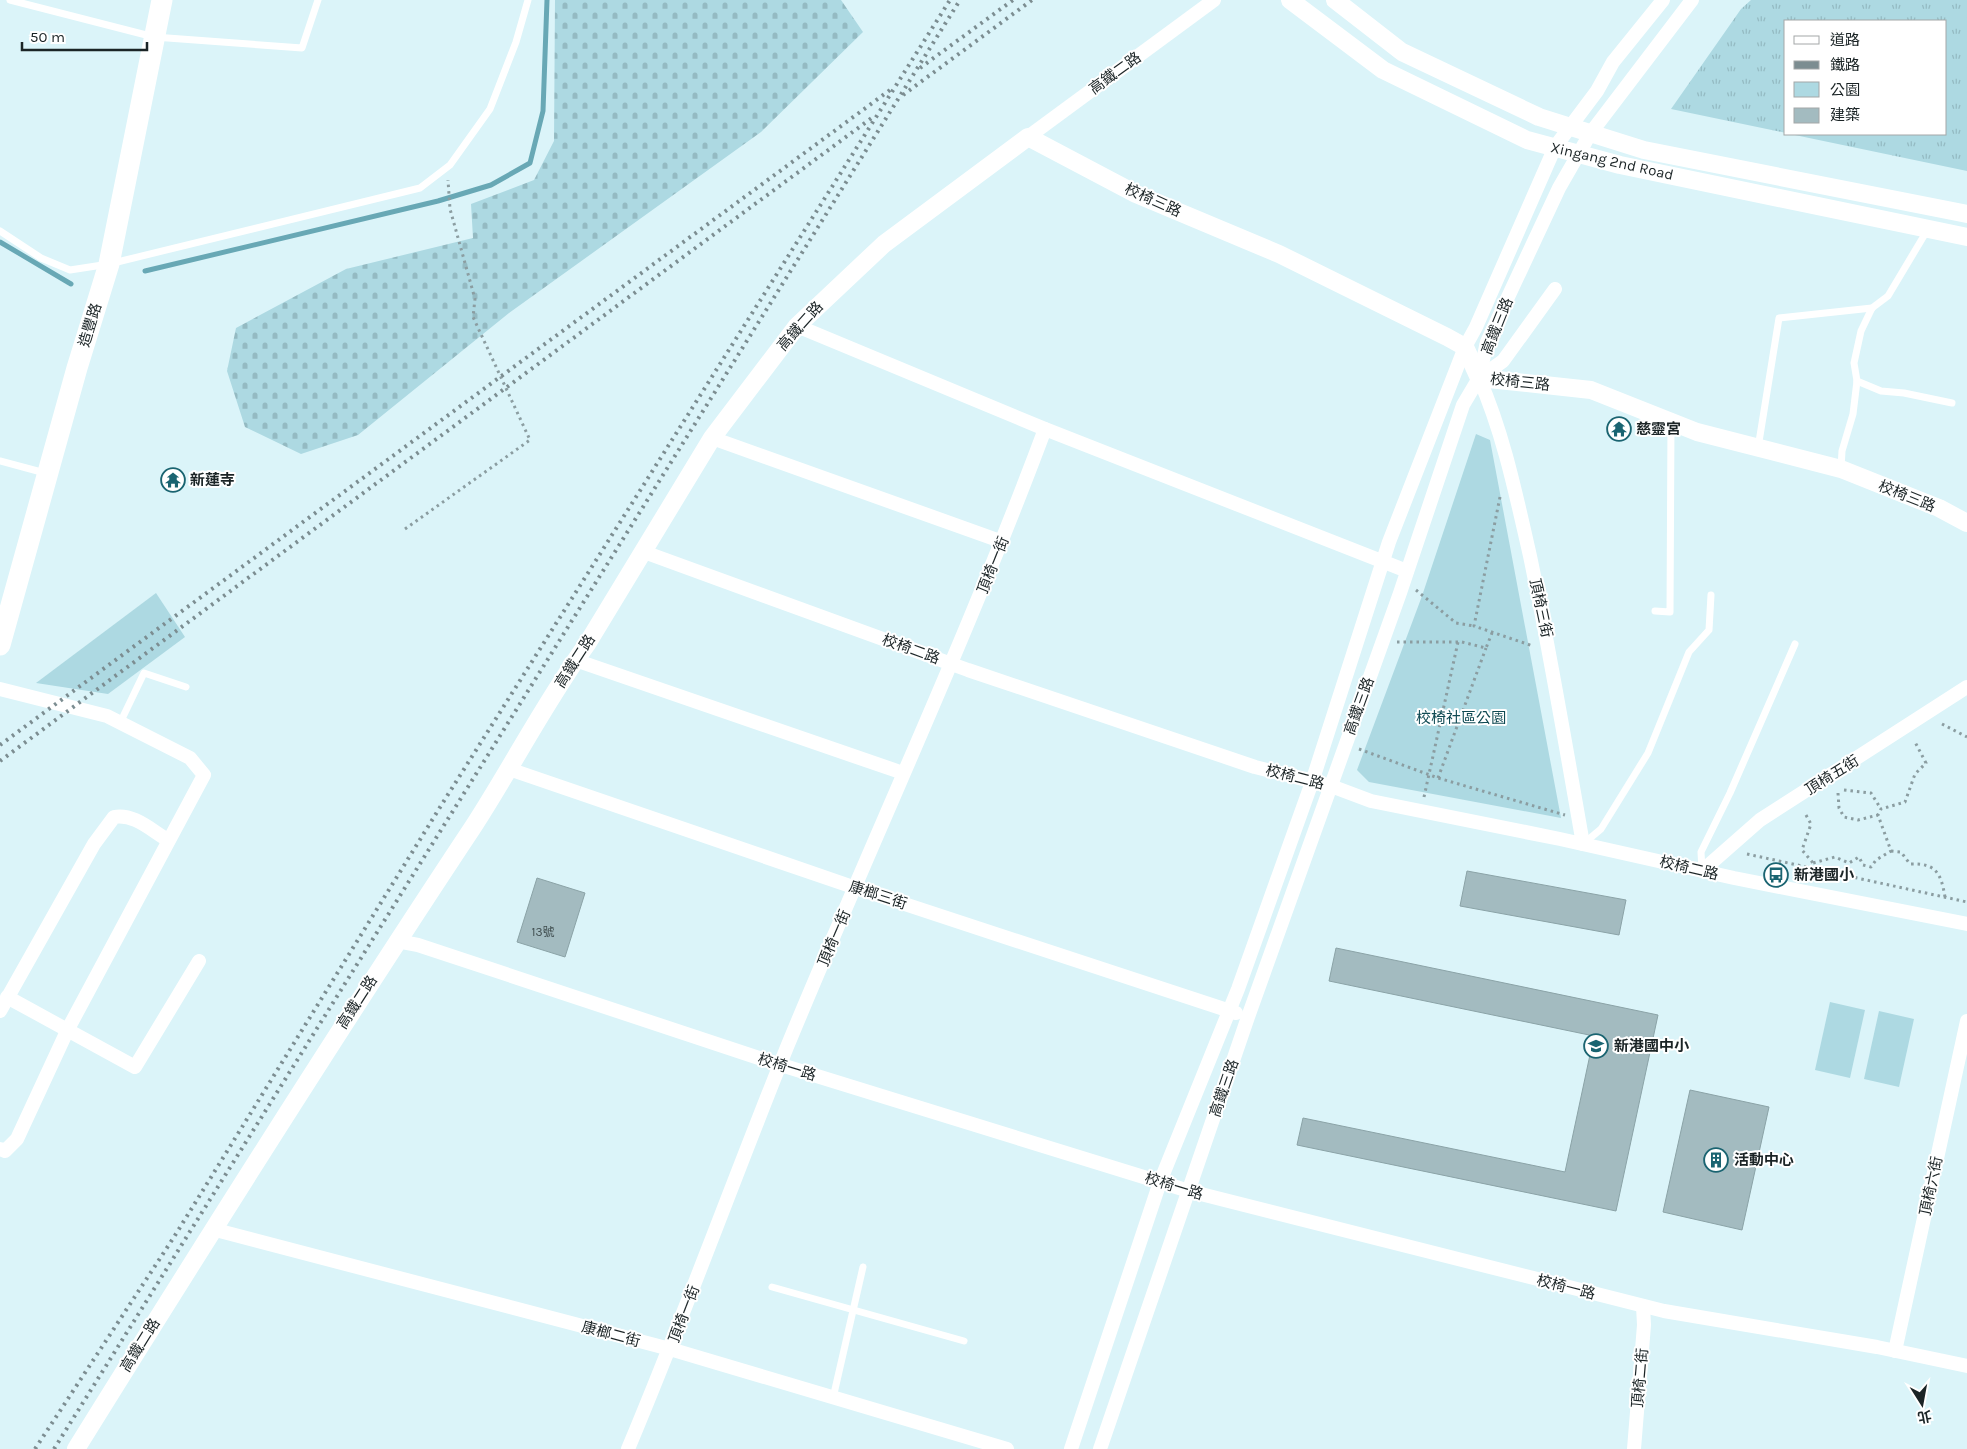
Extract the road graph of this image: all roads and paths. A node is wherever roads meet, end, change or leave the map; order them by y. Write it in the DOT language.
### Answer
graph roads {
  1 [pos="10,0"];
  2 [pos="162,0"];
  3 [pos="318,0"];
  4 [pos="528,0"];
  5 [pos="1214,0"];
  6 [pos="1290,0"];
  7 [pos="1336,0"];
  8 [pos="1663,0"];
  9 [pos="1692,0"];
  10 [pos="154,36"];
  11 [pos="1570,126"];
  12 [pos="1590,134"];
  13 [pos="1028,137"];
  14 [pos="1554,147"];
  15 [pos="1578,155"];
  16 [pos="447,185"];
  17 [pos="1967,214"];
  18 [pos="1928,229"];
  19 [pos="0,231"];
  20 [pos="1967,237"];
  21 [pos="109,264"];
  22 [pos="1555,289"];
  23 [pos="1872,308"];
  24 [pos="797,326"];
  25 [pos="1465,347"];
  26 [pos="1479,378"];
  27 [pos="1857,381"];
  28 [pos="1952,403"];
  29 [pos="1671,422"];
  30 [pos="1045,429"];
  31 [pos="712,438"];
  32 [pos="1758,448"];
  33 [pos="0,461"];
  34 [pos="1841,470"];
  35 [pos="48,474"];
  36 [pos="1501,494"];
  37 [pos="1967,523"];
  38 [pos="406,529"];
  39 [pos="1003,542"];
  40 [pos="644,552"];
  41 [pos="1382,561"];
  42 [pos="1407,571"];
  43 [pos="1415,589"];
  44 [pos="1711,596"];
  45 [pos="1655,611"];
  46 [pos="1474,626"];
  47 [pos="1492,633"];
  48 [pos="1397,642"];
  49 [pos="1458,642"];
  50 [pos="1795,644"];
  51 [pos="0,645"];
  52 [pos="1486,648"];
  53 [pos="1538,648"];
  54 [pos="575,660"];
  55 [pos="952,664"];
  56 [pos="186,687"];
  57 [pos="1967,687"];
  58 [pos="0,689"];
  59 [pos="120,723"];
  60 [pos="1942,724"];
  61 [pos="1967,737"];
  62 [pos="1914,742"];
  63 [pos="1359,749"];
  64 [pos="509,769"];
  65 [pos="903,772"];
  66 [pos="1429,775"];
  67 [pos="1438,778"];
  68 [pos="1312,782"];
  69 [pos="1331,786"];
  70 [pos="1844,790"];
  71 [pos="1838,793"];
  72 [pos="1424,798"];
  73 [pos="1881,809"];
  74 [pos="1806,815"];
  75 [pos="1878,815"];
  76 [pos="1565,816"];
  77 [pos="168,840"];
  78 [pos="1582,844"];
  79 [pos="1891,850"];
  80 [pos="1747,854"];
  81 [pos="1813,862"];
  82 [pos="1811,869"];
  83 [pos="1702,871"];
  84 [pos="856,888"];
  85 [pos="1945,898"];
  86 [pos="1967,902"];
  87 [pos="1967,924"];
  88 [pos="398,941"];
  89 [pos="199,961"];
  90 [pos="7,997"];
  91 [pos="1228,1010"];
  92 [pos="0,1012"];
  93 [pos="1248,1017"];
  94 [pos="1967,1021"];
  95 [pos="68,1029"];
  96 [pos="780,1065"];
  97 [pos="0,1149"];
  98 [pos="1160,1182"];
  99 [pos="1189,1191"];
  100 [pos="212,1229"];
  101 [pos="863,1267"];
  102 [pos="772,1287"];
  103 [pos="1643,1306"];
  104 [pos="855,1310"];
  105 [pos="964,1341"];
  106 [pos="670,1350"];
  107 [pos="1895,1350"];
  108 [pos="1967,1366"];
  109 [pos="833,1398"];
  110 [pos="76,1449"];
  111 [pos="628,1449"];
  112 [pos="1008,1449"];
  113 [pos="1071,1449"];
  114 [pos="1100,1449"];
  115 [pos="1634,1449"];
  1 -- 10 [label="lane"];
  2 -- 10 [label="main road, 造豐路"];
  3 -- 10 [label="lane"];
  4 -- 21 [label="lane"];
  5 -- 13 [label="street, 高鐵二路"];
  6 -- 14 [label="street, Xingang 2nd Road"];
  7 -- 11 [label="street, Xingang 2nd Road"];
  8 -- 11 [label="street, 高鐵三路"];
  9 -- 12 [label="street, 高鐵三路"];
  10 -- 21 [label="main road, 造豐路"];
  11 -- 12 [label="street, Xingang 2nd Road"];
  11 -- 14 [label="street, 高鐵三路"];
  12 -- 15 [label="street, 高鐵三路"];
  12 -- 17 [label="street, Xingang 2nd Road"];
  13 -- 24 [label="street, 高鐵二路"];
  13 -- 25 [label="street, 校椅三路"];
  14 -- 15 [label="street, Xingang 2nd Road"];
  14 -- 25 [label="street, 高鐵三路"];
  15 -- 18 [label="street, Xingang 2nd Road"];
  15 -- 26 [label="street, 高鐵三路"];
  16 -- 38 [label="path"];
  18 -- 20 [label="street, Xingang 2nd Road"];
  18 -- 23 [label="lane"];
  19 -- 21 [label="lane"];
  21 -- 35 [label="main road, 造豐路"];
  22 -- 26 [label="street"];
  23 -- 27 [label="lane"];
  23 -- 32 [label="lane"];
  24 -- 30 [label="street"];
  24 -- 31 [label="street, 高鐵二路"];
  25 -- 26 [label="street, 校椅三路"];
  25 -- 41 [label="street, 高鐵三路"];
  26 -- 29 [label="street, 校椅三路"];
  26 -- 42 [label="street, 高鐵三路"];
  26 -- 78 [label="street, 頂椅三街"];
  27 -- 28 [label="lane"];
  27 -- 34 [label="lane"];
  29 -- 32 [label="street, 校椅三路"];
  29 -- 45 [label="lane"];
  30 -- 39 [label="street, 頂椅一街"];
  30 -- 41 [label="street"];
  31 -- 39 [label="street"];
  31 -- 40 [label="street, 高鐵二路"];
  32 -- 34 [label="street, 校椅三路"];
  33 -- 35 [label="lane"];
  34 -- 37 [label="street, 校椅三路"];
  35 -- 51 [label="main road, 造豐路"];
  36 -- 46 [label="path"];
  39 -- 55 [label="street, 頂椅一街"];
  40 -- 54 [label="street, 高鐵二路"];
  40 -- 55 [label="street, 校椅二路"];
  41 -- 42 [label="street"];
  41 -- 68 [label="street, 高鐵三路"];
  42 -- 69 [label="street, 高鐵三路"];
  43 -- 46 [label="path"];
  44 -- 78 [label="lane"];
  46 -- 47 [label="path"];
  47 -- 52 [label="path"];
  47 -- 53 [label="path"];
  48 -- 49 [label="path"];
  49 -- 52 [label="path"];
  49 -- 66 [label="path"];
  50 -- 83 [label="lane"];
  52 -- 67 [label="path"];
  54 -- 64 [label="street, 高鐵二路"];
  54 -- 65 [label="street"];
  55 -- 65 [label="street, 頂椅一街"];
  55 -- 68 [label="street, 校椅二路"];
  56 -- 59 [label="lane"];
  57 -- 83 [label="street, 頂椅五街"];
  58 -- 59 [label="street"];
  59 -- 77 [label="street"];
  60 -- 61 [label="path"];
  62 -- 73 [label="path"];
  63 -- 66 [label="path"];
  64 -- 84 [label="street, 康榔三街"];
  64 -- 88 [label="street, 高鐵二路"];
  65 -- 84 [label="street, 頂椅一街"];
  66 -- 67 [label="path"];
  66 -- 72 [label="path"];
  67 -- 76 [label="path"];
  68 -- 69 [label="street, 校椅二路"];
  68 -- 91 [label="street, 高鐵三路"];
  69 -- 78 [label="street, 校椅二路"];
  69 -- 93 [label="street, 高鐵三路"];
  70 -- 73 [label="path"];
  71 -- 75 [label="path"];
  73 -- 75 [label="path"];
  74 -- 81 [label="path"];
  75 -- 79 [label="path"];
  77 -- 90 [label="street"];
  77 -- 95 [label="street"];
  78 -- 83 [label="street, 校椅二路"];
  79 -- 81 [label="path"];
  79 -- 85 [label="path"];
  80 -- 82 [label="path"];
  81 -- 82 [label="path"];
  82 -- 85 [label="path"];
  83 -- 87 [label="street, 校椅二路"];
  84 -- 91 [label="street, 康榔三街"];
  84 -- 96 [label="street, 頂椅一街"];
  85 -- 86 [label="path"];
  88 -- 96 [label="street, 校椅一路"];
  88 -- 100 [label="street, 高鐵二路"];
  89 -- 95 [label="street"];
  90 -- 92 [label="street"];
  90 -- 95 [label="street"];
  91 -- 93 [label="street, 康榔三街"];
  91 -- 98 [label="street, 高鐵三路"];
  93 -- 99 [label="street, 高鐵三路"];
  94 -- 107 [label="street, 頂椅六街"];
  95 -- 97 [label="street"];
  96 -- 98 [label="street, 校椅一路"];
  96 -- 106 [label="street, 頂椅一街"];
  98 -- 99 [label="street, 校椅一路"];
  98 -- 113 [label="street, 高鐵三路"];
  99 -- 103 [label="street, 校椅一路"];
  99 -- 114 [label="street, 高鐵三路"];
  100 -- 106 [label="street, 康榔二街"];
  100 -- 110 [label="street, 高鐵二路"];
  101 -- 104 [label="lane"];
  102 -- 104 [label="lane"];
  103 -- 107 [label="street, 校椅一路"];
  103 -- 115 [label="street, 頂椅二街"];
  104 -- 105 [label="lane"];
  104 -- 109 [label="lane"];
  106 -- 109 [label="street, 康榔二街"];
  106 -- 111 [label="street, 頂椅一街"];
  107 -- 108 [label="street, 校椅一路"];
  109 -- 112 [label="street, 康榔二街"];
}
